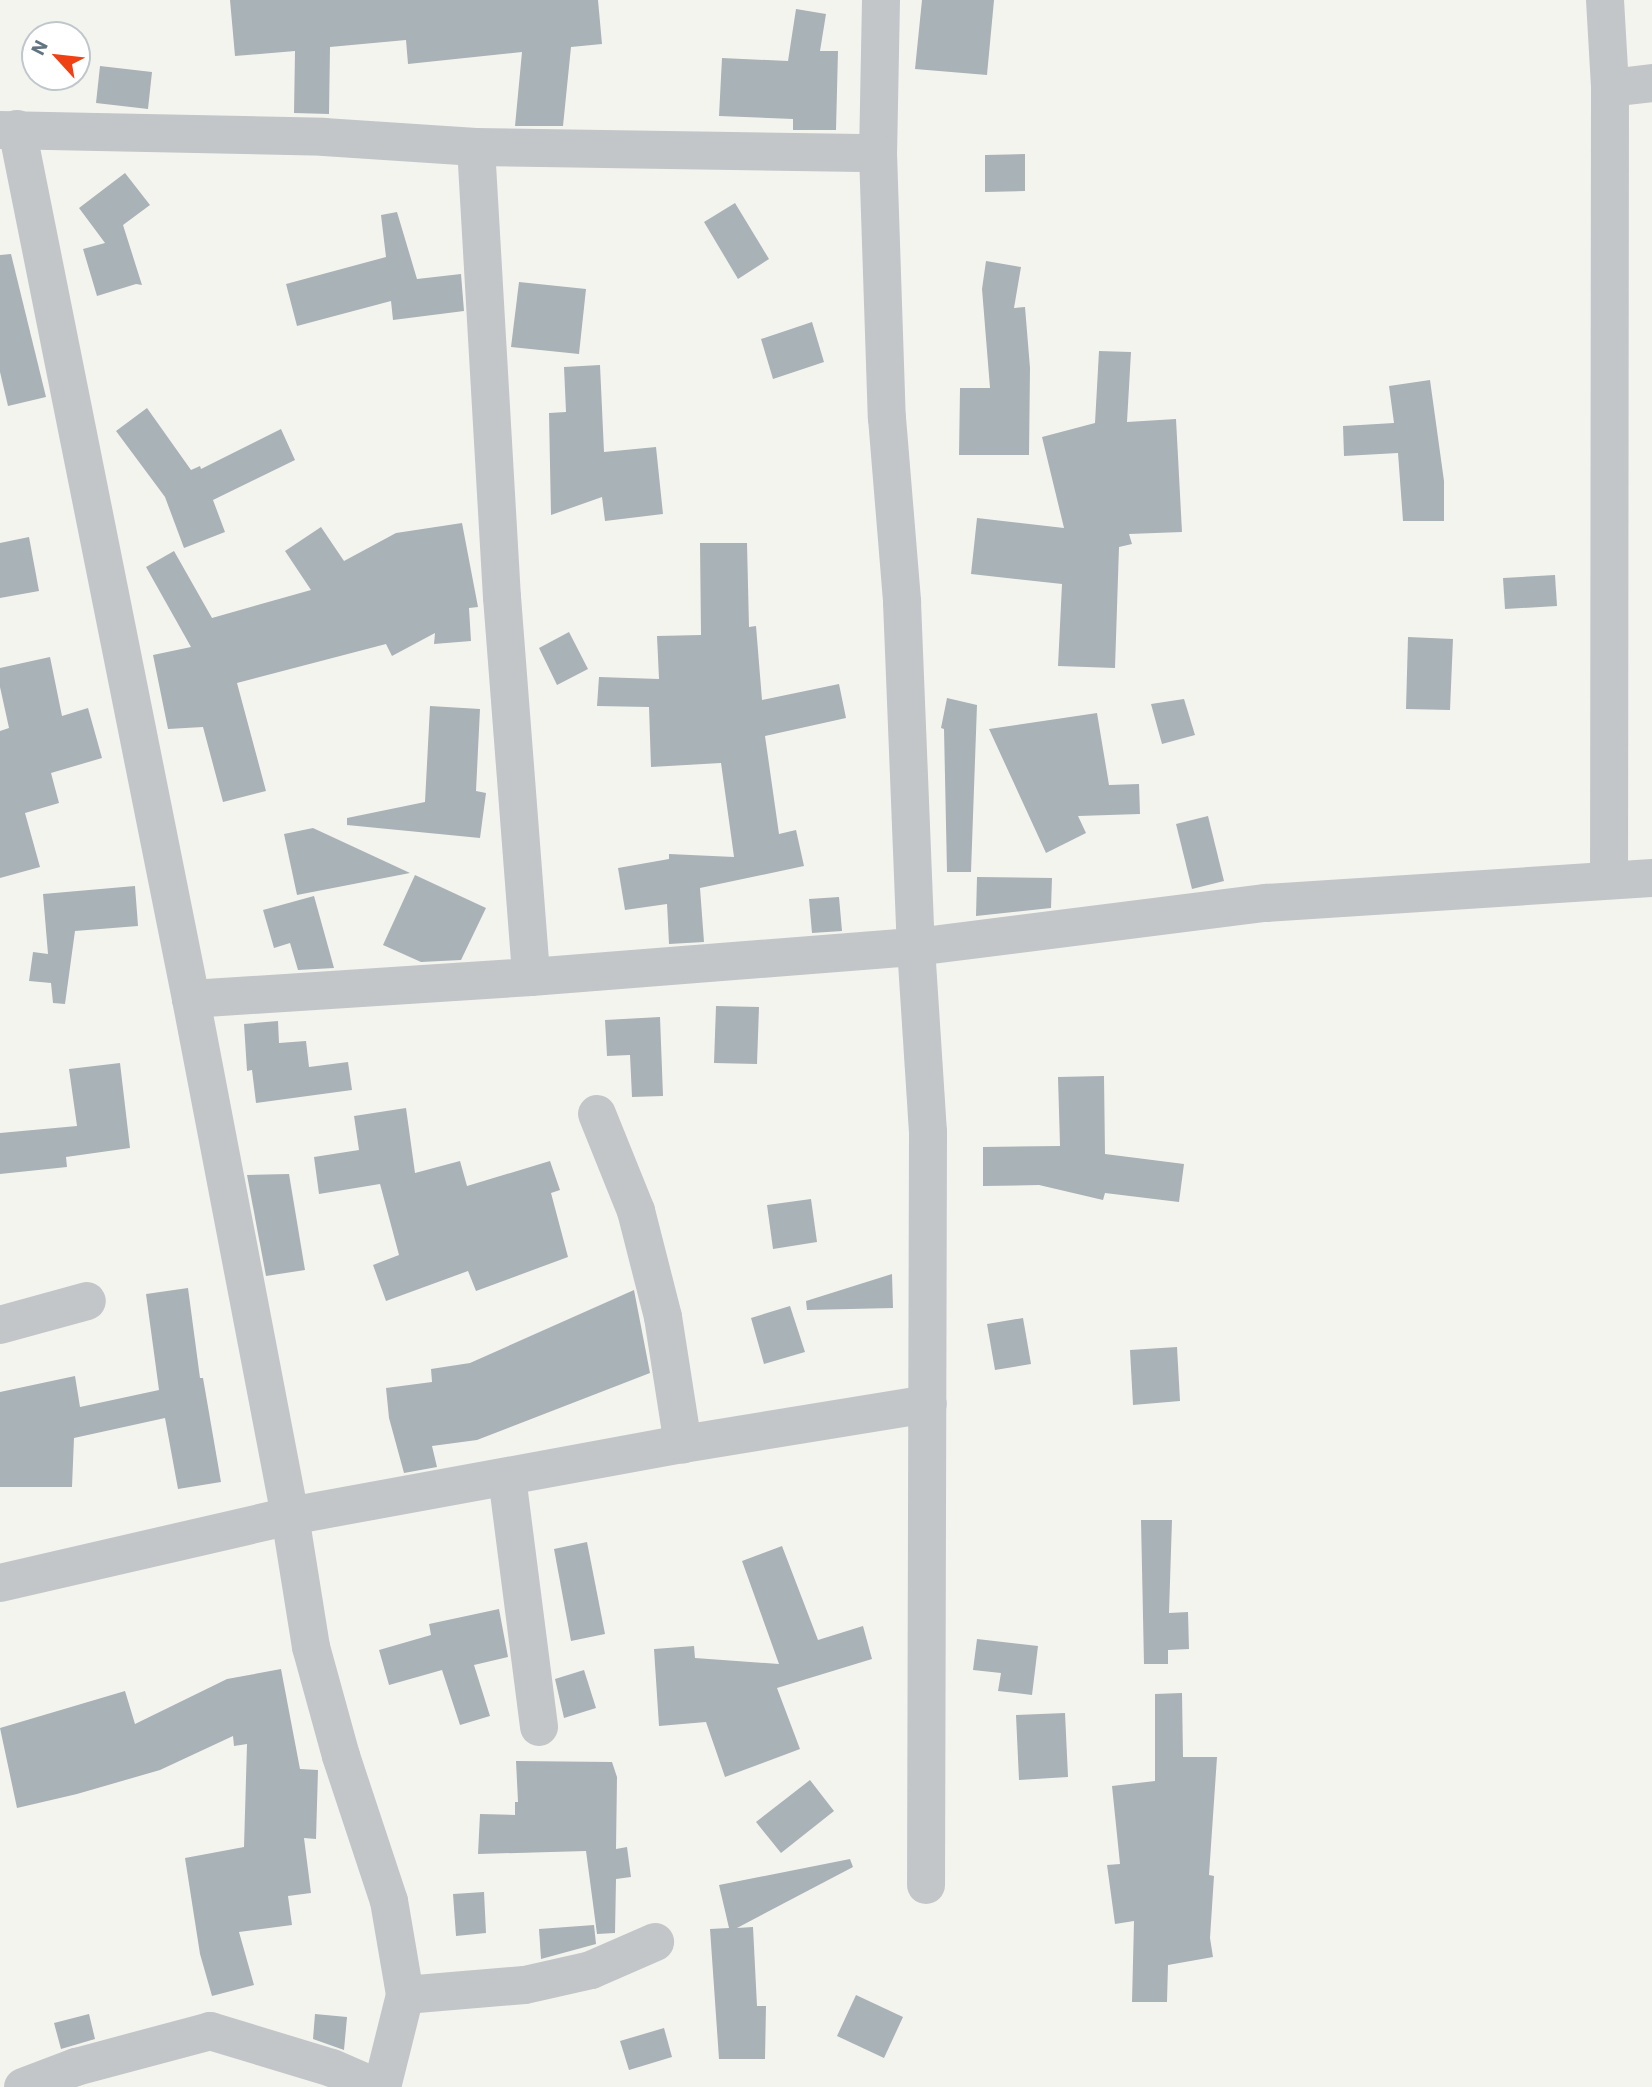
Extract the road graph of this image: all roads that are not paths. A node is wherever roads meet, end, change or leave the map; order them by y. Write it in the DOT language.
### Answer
graph roads {
  1 [pos="881,0"];
  2 [pos="1605,0"];
  3 [pos="1652,83"];
  4 [pos="1610,88"];
  5 [pos="8,129"];
  6 [pos="476,147"];
  7 [pos="878,153"];
  8 [pos="1652,878"];
  9 [pos="1609,879"];
  10 [pos="916,947"];
  11 [pos="531,977"];
  12 [pos="191,999"];
  13 [pos="597,1114"];
  14 [pos="87,1301"];
  15 [pos="0,1325"];
  16 [pos="928,1404"];
  17 [pos="683,1444"];
  18 [pos="507,1476"];
  19 [pos="290,1516"];
  20 [pos="0,1583"];
  21 [pos="539,1727"];
  22 [pos="926,1885"];
  23 [pos="655,1941"];
  24 [pos="405,1995"];
  25 [pos="23,2087"];
  26 [pos="376,2087"];
  27 [pos="382,2087"];
  1 -- 7 [label="street"];
  2 -- 4 [label="street"];
  3 -- 4 [label="street"];
  4 -- 9 [label="street"];
  5 -- 6 [label="street"];
  5 -- 12 [label="street"];
  6 -- 7 [label="street"];
  6 -- 11 [label="street"];
  7 -- 10 [label="street"];
  8 -- 9 [label="street"];
  9 -- 10 [label="street"];
  10 -- 11 [label="street"];
  10 -- 16 [label="street"];
  11 -- 12 [label="street"];
  12 -- 19 [label="street"];
  13 -- 17 [label="street"];
  14 -- 15 [label="street"];
  16 -- 17 [label="street"];
  16 -- 22 [label="street"];
  17 -- 18 [label="street"];
  18 -- 19 [label="street"];
  18 -- 21 [label="street"];
  19 -- 20 [label="street"];
  19 -- 24 [label="street"];
  23 -- 24 [label="street"];
  24 -- 27 [label="street"];
  25 -- 26 [label="street"];
}
